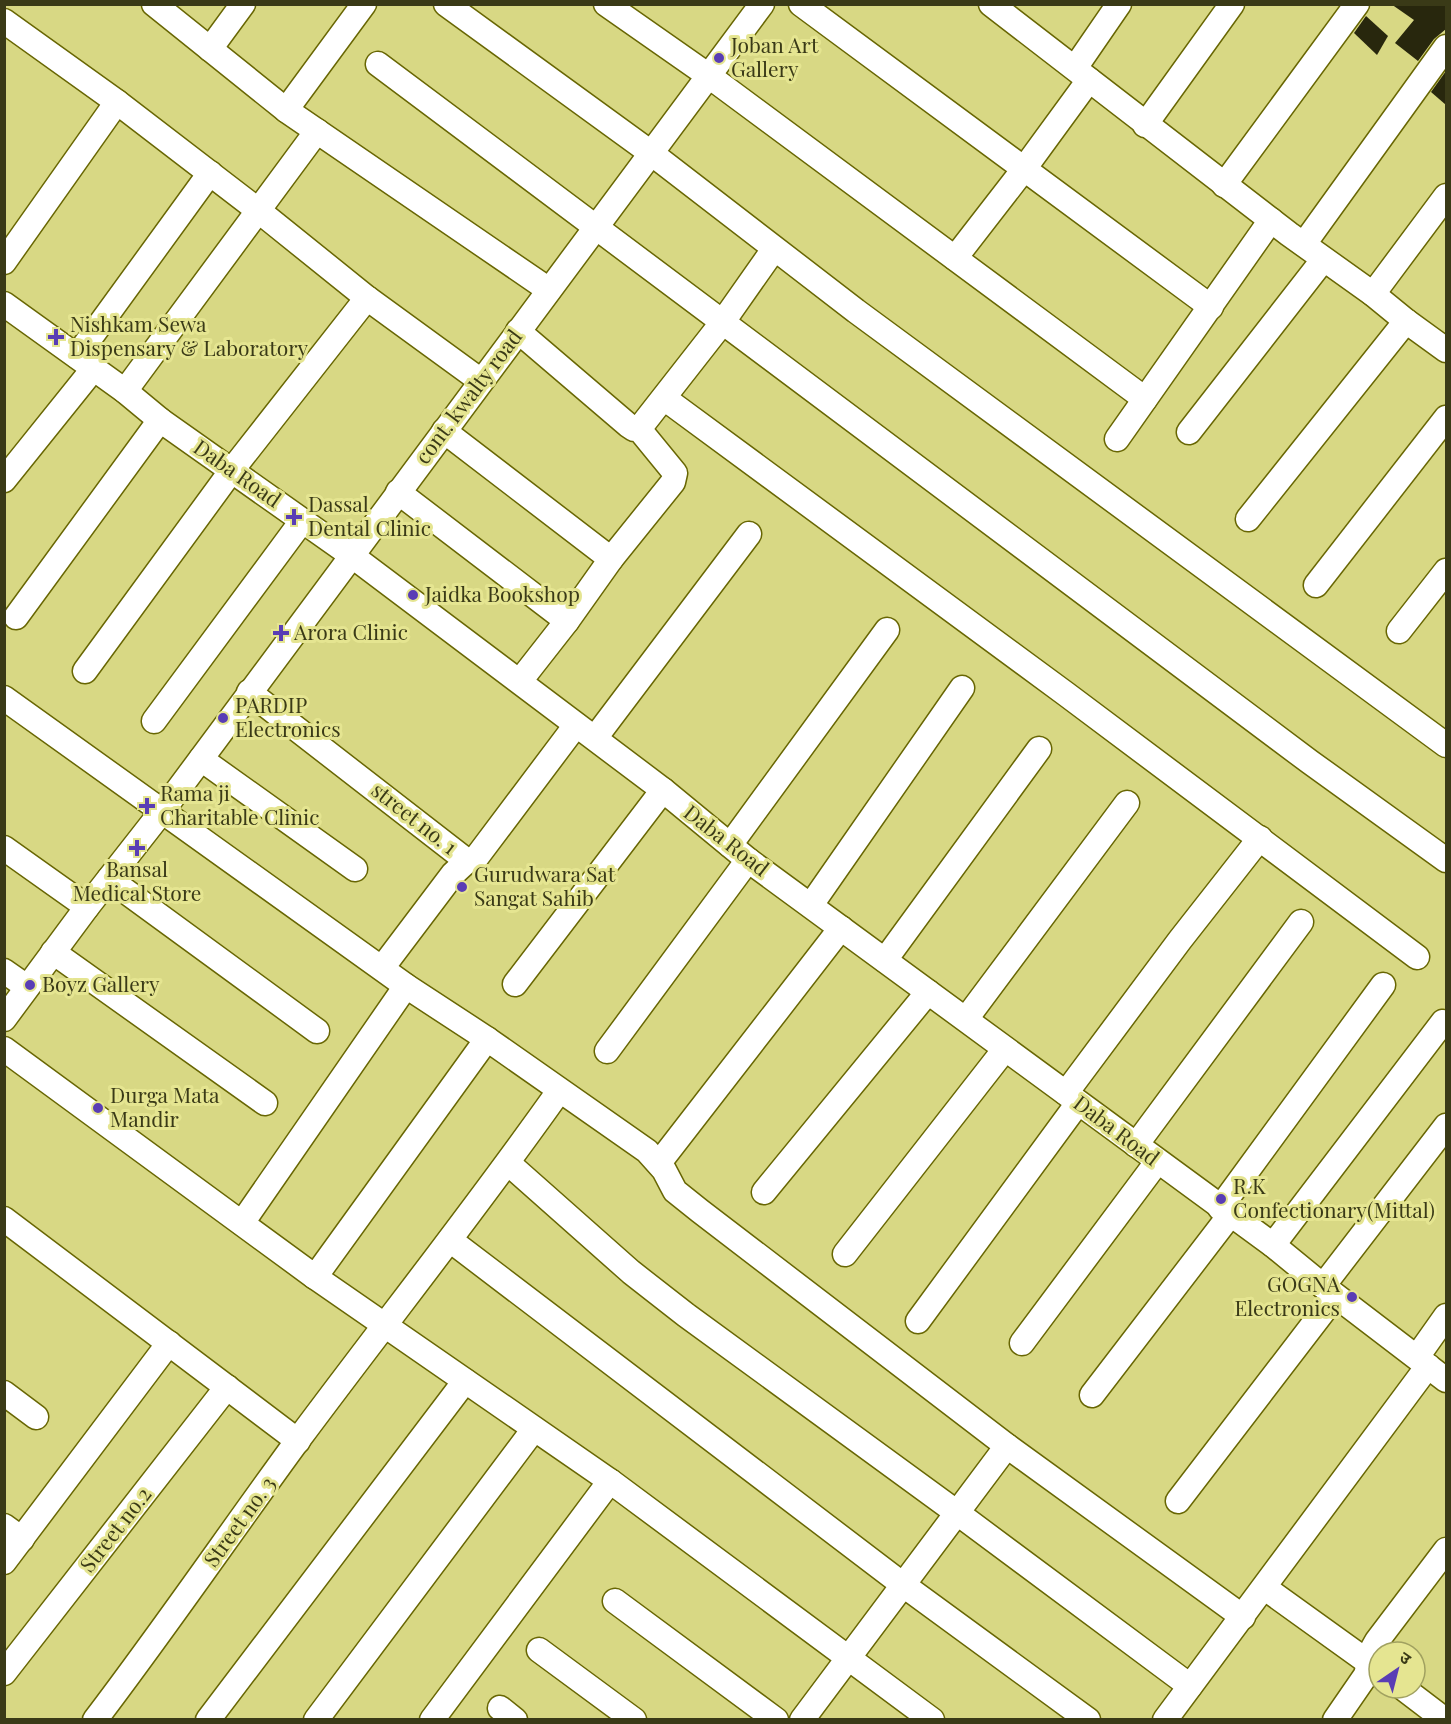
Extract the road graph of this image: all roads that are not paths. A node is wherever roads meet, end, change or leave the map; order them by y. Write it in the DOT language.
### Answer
graph roads {
  1 [pos="154,4"];
  2 [pos="243,4"];
  3 [pos="364,4"];
  4 [pos="446,4"];
  5 [pos="606,4"];
  6 [pos="762,4"];
  7 [pos="801,4"];
  8 [pos="991,4"];
  9 [pos="1119,4"];
  10 [pos="1232,4"];
  11 [pos="1357,4"];
  12 [pos="9,32"];
  13 [pos="1446,47"];
  14 [pos="210,48"];
  15 [pos="378,64"];
  16 [pos="1082,74"];
  17 [pos="709,76"];
  18 [pos="117,102"];
  19 [pos="286,110"];
  20 [pos="1145,125"];
  21 [pos="317,131"];
  22 [pos="651,153"];
  23 [pos="1024,169"];
  24 [pos="210,173"];
  25 [pos="1224,185"];
  26 [pos="1446,196"];
  27 [pos="259,212"];
  28 [pos="1271,220"];
  29 [pos="596,228"];
  30 [pos="1304,244"];
  31 [pos="774,249"];
  32 [pos="955,258"];
  33 [pos="1323,260"];
  34 [pos="4,262"];
  35 [pos="549,290"];
  36 [pos="1373,294"];
  37 [pos="367,298"];
  38 [pos="1211,307"];
  39 [pos="7,312"];
  40 [pos="1406,321"];
  41 [pos="722,324"];
  42 [pos="518,331"];
  43 [pos="1446,350"];
  44 [pos="85,362"];
  45 [pos="481,381"];
  46 [pos="125,391"];
  47 [pos="664,398"];
  48 [pos="1145,399"];
  49 [pos="1446,418"];
  50 [pos="160,420"];
  51 [pos="639,429"];
  52 [pos="444,431"];
  53 [pos="1189,432"];
  54 [pos="1117,439"];
  55 [pos="232,470"];
  56 [pos="4,480"];
  57 [pos="398,492"];
  58 [pos="1248,519"];
  59 [pos="302,521"];
  60 [pos="749,534"];
  61 [pos="351,555"];
  62 [pos="612,559"];
  63 [pos="1446,571"];
  64 [pos="1316,585"];
  65 [pos="16,617"];
  66 [pos="567,621"];
  67 [pos="887,630"];
  68 [pos="1399,631"];
  69 [pos="85,671"];
  70 [pos="520,681"];
  71 [pos="962,688"];
  72 [pos="249,692"];
  73 [pos="4,698"];
  74 [pos="154,721"];
  75 [pos="586,731"];
  76 [pos="1446,745"];
  77 [pos="1039,749"];
  78 [pos="201,759"];
  79 [pos="663,790"];
  80 [pos="1127,803"];
  81 [pos="164,810"];
  82 [pos="1260,838"];
  83 [pos="4,848"];
  84 [pos="739,853"];
  85 [pos="1446,860"];
  86 [pos="467,861"];
  87 [pos="356,869"];
  88 [pos="109,879"];
  89 [pos="811,905"];
  90 [pos="87,907"];
  91 [pos="1301,922"];
  92 [pos="841,928"];
  93 [pos="53,952"];
  94 [pos="1417,957"];
  95 [pos="885,960"];
  96 [pos="382,968"];
  97 [pos="4,971"];
  98 [pos="515,984"];
  99 [pos="1383,985"];
  100 [pos="406,986"];
  101 [pos="27,987"];
  102 [pos="928,992"];
  103 [pos="4,1019"];
  104 [pos="966,1019"];
  105 [pos="1445,1021"];
  106 [pos="317,1031"];
  107 [pos="487,1039"];
  108 [pos="1005,1048"];
  109 [pos="4,1049"];
  110 [pos="607,1051"];
  111 [pos="559,1091"];
  112 [pos="1072,1098"];
  113 [pos="265,1102"];
  114 [pos="1446,1126"];
  115 [pos="1136,1145"];
  116 [pos="508,1162"];
  117 [pos="1157,1162"];
  118 [pos="658,1163"];
  119 [pos="764,1192"];
  120 [pos="1225,1212"];
  121 [pos="4,1220"];
  122 [pos="242,1223"];
  123 [pos="450,1240"];
  124 [pos="1274,1245"];
  125 [pos="845,1254"];
  126 [pos="315,1277"];
  127 [pos="1329,1291"];
  128 [pos="1446,1316"];
  129 [pos="918,1321"];
  130 [pos="385,1325"];
  131 [pos="169,1343"];
  132 [pos="1022,1343"];
  133 [pos="1430,1368"];
  134 [pos="465,1381"];
  135 [pos="227,1387"];
  136 [pos="4,1393"];
  137 [pos="1092,1395"];
  138 [pos="36,1417"];
  139 [pos="534,1429"];
  140 [pos="298,1441"];
  141 [pos="1007,1446"];
  142 [pos="610,1481"];
  143 [pos="1178,1501"];
  144 [pos="956,1512"];
  145 [pos="13,1533"];
  146 [pos="1446,1550"];
  147 [pos="4,1562"];
  148 [pos="902,1584"];
  149 [pos="1265,1588"];
  150 [pos="615,1601"];
  151 [pos="1243,1617"];
  152 [pos="1378,1640"];
  153 [pos="539,1650"];
  154 [pos="848,1657"];
  155 [pos="1367,1661"];
  156 [pos="4,1673"];
  157 [pos="1367,1675"];
  158 [pos="1190,1686"];
  159 [pos="1416,1700"];
  160 [pos="1435,1717"];
  161 [pos="95,1719"];
  162 [pos="208,1719"];
  163 [pos="316,1719"];
  164 [pos="432,1719"];
  165 [pos="634,1719"];
  166 [pos="776,1719"];
  167 [pos="802,1719"];
  168 [pos="932,1719"];
  169 [pos="1088,1719"];
  170 [pos="1165,1719"];
  171 [pos="1335,1719"];
  1 -- 14 [label="street"];
  2 -- 14 [label="street"];
  3 -- 19 [label="street"];
  4 -- 22 [label="street"];
  5 -- 17 [label="street"];
  6 -- 17 [label="street, cont. kwalty road"];
  7 -- 23 [label="street"];
  8 -- 16 [label="street"];
  9 -- 16 [label="street"];
  10 -- 20 [label="street"];
  11 -- 25 [label="street"];
  12 -- 18 [label="street"];
  13 -- 30 [label="street"];
  14 -- 19 [label="street"];
  15 -- 29 [label="street"];
  16 -- 20 [label="street"];
  16 -- 23 [label="street"];
  17 -- 22 [label="street, cont. kwalty road"];
  17 -- 32 [label="street"];
  18 -- 24 [label="street"];
  18 -- 34 [label="street"];
  19 -- 21 [label="street"];
  20 -- 25 [label="street"];
  21 -- 27 [label="street"];
  21 -- 35 [label="street"];
  22 -- 29 [label="street, cont. kwalty road"];
  22 -- 31 [label="street"];
  23 -- 32 [label="street"];
  23 -- 38 [label="street"];
  24 -- 27 [label="street"];
  24 -- 44 [label="street"];
  25 -- 28 [label="street"];
  26 -- 36 [label="street"];
  27 -- 37 [label="street"];
  27 -- 46 [label="street"];
  28 -- 30 [label="street"];
  28 -- 38 [label="street"];
  29 -- 35 [label="street, cont. kwalty road"];
  29 -- 41 [label="street"];
  30 -- 33 [label="street"];
  31 -- 41 [label="street"];
  31 -- 76 [label="street"];
  32 -- 48 [label="street"];
  33 -- 36 [label="street"];
  33 -- 53 [label="street"];
  35 -- 42 [label="street, cont. kwalty road"];
  36 -- 40 [label="street"];
  37 -- 45 [label="street"];
  37 -- 55 [label="street"];
  38 -- 48 [label="street"];
  39 -- 44 [label="street, Daba Road"];
  40 -- 43 [label="street"];
  40 -- 58 [label="street"];
  41 -- 47 [label="street"];
  41 -- 85 [label="street"];
  42 -- 45 [label="street, cont. kwalty road"];
  42 -- 51 [label="street"];
  44 -- 46 [label="street, Daba Road"];
  44 -- 56 [label="street"];
  45 -- 52 [label="street, cont. kwalty road"];
  46 -- 50 [label="street, Daba Road"];
  47 -- 51 [label="street"];
  47 -- 82 [label="street"];
  48 -- 54 [label="street"];
  49 -- 64 [label="street"];
  50 -- 55 [label="street, Daba Road"];
  50 -- 65 [label="street"];
  51 -- 62 [label="street"];
  52 -- 57 [label="street, cont. kwalty road"];
  52 -- 62 [label="street"];
  55 -- 59 [label="street, Daba Road"];
  55 -- 69 [label="street"];
  57 -- 61 [label="street, cont. kwalty road"];
  57 -- 66 [label="street"];
  59 -- 61 [label="street, Daba Road"];
  59 -- 74 [label="street"];
  60 -- 75 [label="street, street no. 1"];
  61 -- 70 [label="street, Daba Road"];
  61 -- 72 [label="street, cont. kwalty road"];
  62 -- 66 [label="street"];
  63 -- 68 [label="street"];
  66 -- 70 [label="street"];
  67 -- 84 [label="street"];
  70 -- 75 [label="street, Daba Road"];
  71 -- 89 [label="street"];
  72 -- 78 [label="street, cont. kwalty road"];
  72 -- 86 [label="street, street no. 1"];
  73 -- 81 [label="street"];
  75 -- 79 [label="street, Daba Road"];
  75 -- 86 [label="street, street no. 1"];
  77 -- 95 [label="street"];
  78 -- 81 [label="street, cont. kwalty road"];
  78 -- 87 [label="street"];
  79 -- 84 [label="street, Daba Road"];
  79 -- 98 [label="street"];
  80 -- 104 [label="street"];
  81 -- 88 [label="street, cont. kwalty road"];
  81 -- 96 [label="street"];
  82 -- 94 [label="street"];
  82 -- 112 [label="street"];
  83 -- 90 [label="street"];
  84 -- 89 [label="street, Daba Road"];
  84 -- 110 [label="street"];
  86 -- 96 [label="street"];
  88 -- 90 [label="street, cont. kwalty road"];
  88 -- 106 [label="street"];
  89 -- 92 [label="street, Daba Road"];
  90 -- 93 [label="street, cont. kwalty road"];
  91 -- 115 [label="street"];
  92 -- 95 [label="street, Daba Road"];
  92 -- 118 [label="street"];
  93 -- 101 [label="street, cont. kwalty road"];
  93 -- 113 [label="street"];
  95 -- 102 [label="street, Daba Road"];
  96 -- 100 [label="street"];
  97 -- 101 [label="street"];
  99 -- 120 [label="street"];
  100 -- 107 [label="street"];
  100 -- 122 [label="street"];
  101 -- 103 [label="street, cont. kwalty road"];
  102 -- 104 [label="street, Daba Road"];
  102 -- 119 [label="street"];
  104 -- 108 [label="street, Daba Road"];
  105 -- 124 [label="street"];
  107 -- 111 [label="street"];
  107 -- 126 [label="street"];
  108 -- 112 [label="street, Daba Road"];
  108 -- 125 [label="street"];
  109 -- 122 [label="street"];
  111 -- 116 [label="street, Street no. 3"];
  111 -- 118 [label="street"];
  112 -- 115 [label="street, Daba Road"];
  112 -- 129 [label="street"];
  114 -- 127 [label="street"];
  115 -- 117 [label="street, Daba Road"];
  116 -- 123 [label="street, Street no. 3"];
  116 -- 144 [label="street"];
  117 -- 120 [label="street, Daba Road"];
  117 -- 132 [label="street"];
  118 -- 141 [label="street"];
  120 -- 124 [label="street, Daba Road"];
  120 -- 137 [label="street"];
  121 -- 131 [label="street"];
  122 -- 126 [label="street"];
  123 -- 130 [label="street, Street no. 3"];
  123 -- 148 [label="street"];
  124 -- 127 [label="street, Daba Road"];
  126 -- 130 [label="street"];
  127 -- 133 [label="street, Daba Road"];
  127 -- 143 [label="street"];
  128 -- 133 [label="street"];
  130 -- 134 [label="street"];
  130 -- 140 [label="street, Street no. 3"];
  131 -- 135 [label="street"];
  131 -- 145 [label="street"];
  133 -- 149 [label="street"];
  134 -- 139 [label="street"];
  134 -- 162 [label="street"];
  135 -- 140 [label="street"];
  135 -- 156 [label="street, Street no.2"];
  136 -- 138 [label="street"];
  139 -- 142 [label="street"];
  139 -- 163 [label="street"];
  140 -- 161 [label="street, Street no. 3"];
  141 -- 144 [label="street"];
  141 -- 151 [label="street"];
  142 -- 154 [label="street"];
  142 -- 164 [label="street"];
  144 -- 148 [label="street"];
  144 -- 158 [label="street"];
  145 -- 147 [label="street"];
  146 -- 152 [label="street"];
  148 -- 154 [label="street"];
  148 -- 169 [label="street"];
  149 -- 151 [label="street"];
  149 -- 155 [label="street"];
  150 -- 166 [label="street"];
  151 -- 158 [label="street"];
  153 -- 165 [label="street"];
  154 -- 167 [label="street"];
  154 -- 168 [label="street"];
  157 -- 171 [label="street"];
  158 -- 170 [label="street"];
  159 -- 160 [label="street"];
}
